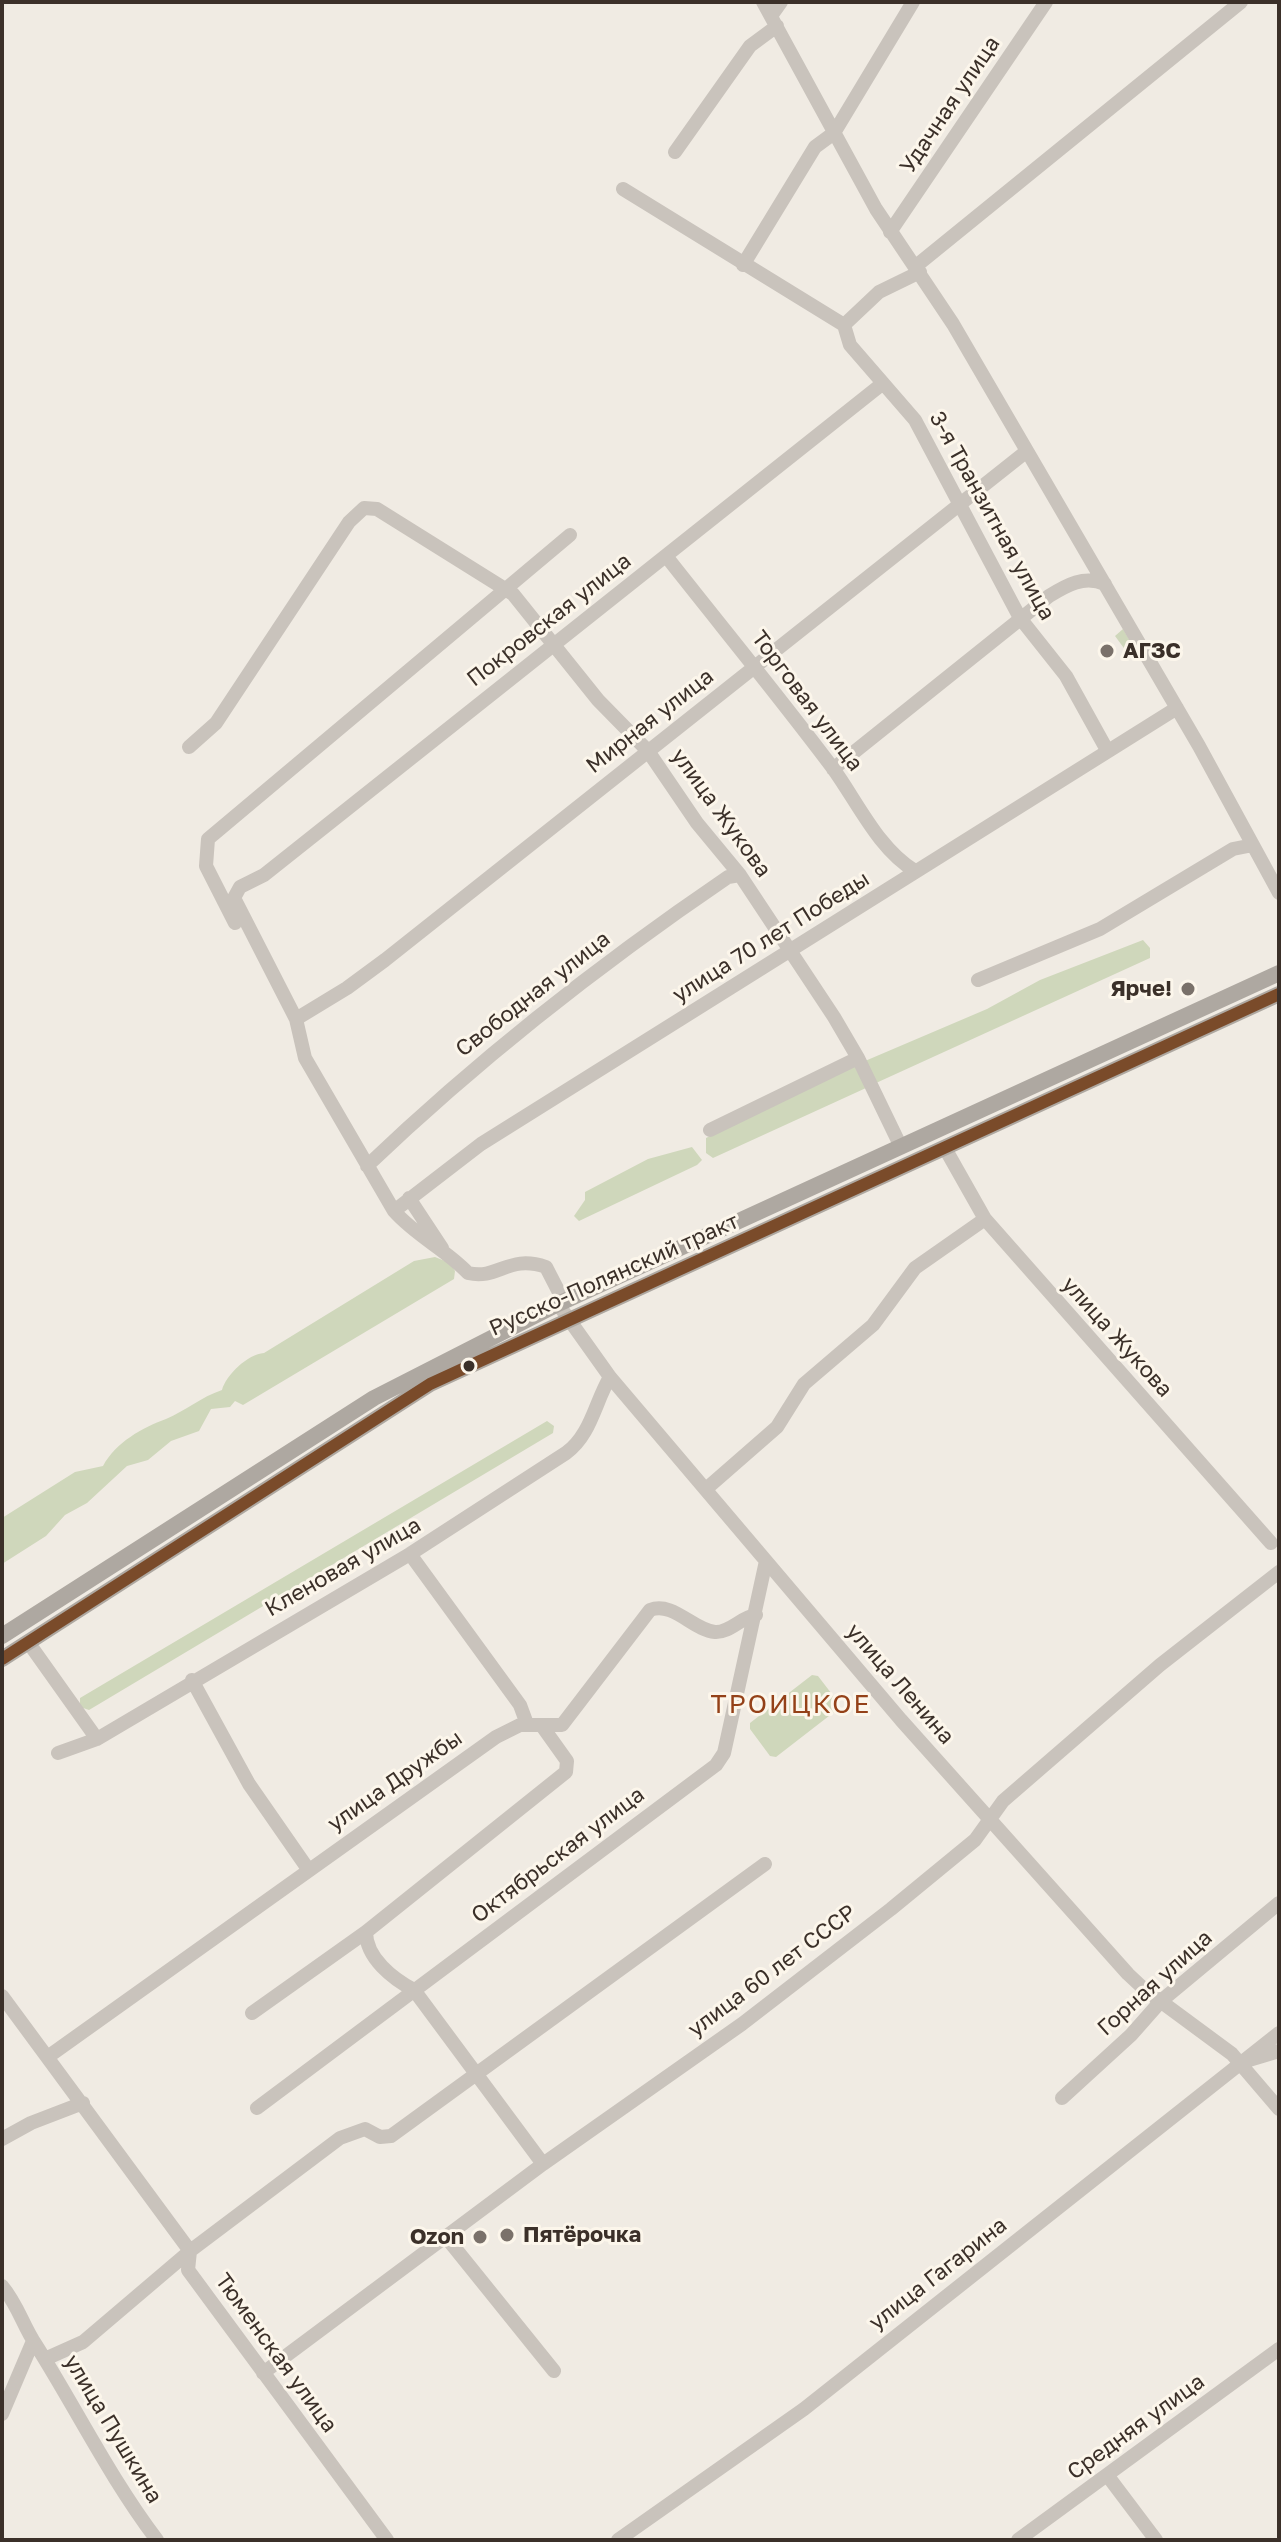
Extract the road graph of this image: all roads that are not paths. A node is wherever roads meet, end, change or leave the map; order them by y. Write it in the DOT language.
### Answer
graph roads {
  1 [pos="763,2"];
  2 [pos="781,2"];
  3 [pos="913,2"];
  4 [pos="1046,2"];
  5 [pos="1241,2"];
  6 [pos="774,21"];
  7 [pos="834,133"];
  8 [pos="675,152"];
  9 [pos="623,189"];
  10 [pos="890,232"];
  11 [pos="743,265"];
  12 [pos="918,269"];
  13 [pos="844,325"];
  14 [pos="882,384"];
  15 [pos="1027,451"];
  16 [pos="959,505"];
  17 [pos="570,535"];
  18 [pos="666,556"];
  19 [pos="1105,584"];
  20 [pos="506,590"];
  21 [pos="1020,618"];
  22 [pos="555,644"];
  23 [pos="754,668"];
  24 [pos="1177,708"];
  25 [pos="189,747"];
  26 [pos="1107,750"];
  27 [pos="648,751"];
  28 [pos="833,769"];
  29 [pos="1253,845"];
  30 [pos="915,871"];
  31 [pos="740,875"];
  32 [pos="1279,893"];
  33 [pos="790,951"];
  34 [pos="1279,973"];
  35 [pos="978,980"];
  36 [pos="1279,994"];
  37 [pos="285,999"];
  38 [pos="296,1019"];
  39 [pos="858,1058"];
  40 [pos="710,1130"];
  41 [pos="901,1147"];
  42 [pos="946,1150"];
  43 [pos="367,1166"];
  44 [pos="409,1198"];
  45 [pos="394,1211"];
  46 [pos="985,1219"];
  47 [pos="442,1248"];
  48 [pos="561,1303"];
  49 [pos="567,1320"];
  50 [pos="610,1377"];
  51 [pos="706,1489"];
  52 [pos="1271,1543"];
  53 [pos="410,1554"];
  54 [pos="766,1561"];
  55 [pos="1279,1572"];
  56 [pos="756,1615"];
  57 [pos="2,1636"];
  58 [pos="28,1642"];
  59 [pos="2,1659"];
  60 [pos="192,1680"];
  61 [pos="535,1725"];
  62 [pos="97,1739"];
  63 [pos="58,1753"];
  64 [pos="989,1820"];
  65 [pos="765,1864"];
  66 [pos="308,1869"];
  67 [pos="1279,1903"];
  68 [pos="366,1932"];
  69 [pos="1144,1989"];
  70 [pos="414,1990"];
  71 [pos="2,1996"];
  72 [pos="1161,2001"];
  73 [pos="252,2013"];
  74 [pos="1142,2023"];
  75 [pos="1279,2033"];
  76 [pos="1279,2051"];
  77 [pos="49,2056"];
  78 [pos="1241,2063"];
  79 [pos="477,2075"];
  80 [pos="1062,2098"];
  81 [pos="83,2103"];
  82 [pos="257,2108"];
  83 [pos="1279,2109"];
  84 [pos="2,2139"];
  85 [pos="543,2164"];
  86 [pos="446,2237"];
  87 [pos="190,2251"];
  88 [pos="2,2286"];
  89 [pos="33,2341"];
  90 [pos="1279,2349"];
  91 [pos="45,2359"];
  92 [pos="554,2371"];
  93 [pos="263,2373"];
  94 [pos="2,2414"];
  95 [pos="1107,2475"];
  96 [pos="157,2540"];
  97 [pos="387,2540"];
  98 [pos="618,2540"];
  99 [pos="1018,2540"];
  100 [pos="1156,2540"];
  1 -- 6 [label="street"];
  2 -- 6 [label="street"];
  3 -- 7 [label="street"];
  4 -- 10 [label="street, Удачная улица"];
  5 -- 12 [label="street"];
  6 -- 7 [label="street"];
  6 -- 8 [label="street"];
  7 -- 10 [label="street"];
  7 -- 11 [label="street"];
  9 -- 11 [label="street"];
  10 -- 12 [label="street"];
  11 -- 13 [label="street"];
  12 -- 13 [label="street"];
  12 -- 15 [label="street"];
  13 -- 14 [label="street, 3-я Транзитная улица"];
  14 -- 16 [label="street, 3-я Транзитная улица"];
  14 -- 18 [label="street, Покровская улица"];
  15 -- 16 [label="street, Мирная улица"];
  15 -- 19 [label="street"];
  16 -- 21 [label="street, 3-я Транзитная улица"];
  16 -- 23 [label="street, Мирная улица"];
  17 -- 20 [label="street"];
  18 -- 22 [label="street, Покровская улица"];
  18 -- 23 [label="street, Торговая улица"];
  19 -- 21 [label="street"];
  19 -- 24 [label="street"];
  20 -- 22 [label="street, улица Жукова"];
  20 -- 25 [label="street, улица Жукова"];
  20 -- 37 [label="street"];
  21 -- 26 [label="street, 3-я Транзитная улица"];
  21 -- 28 [label="street"];
  22 -- 27 [label="street, улица Жукова"];
  22 -- 37 [label="street, Покровская улица"];
  23 -- 27 [label="street, Мирная улица"];
  23 -- 28 [label="street, Торговая улица"];
  24 -- 26 [label="street, улица 70 лет Победы"];
  24 -- 29 [label="street"];
  26 -- 30 [label="street, улица 70 лет Победы"];
  27 -- 31 [label="street, улица Жукова"];
  27 -- 38 [label="street, Мирная улица"];
  28 -- 30 [label="street, Торговая улица"];
  29 -- 32 [label="street"];
  29 -- 35 [label="street"];
  30 -- 33 [label="street, улица 70 лет Победы"];
  31 -- 33 [label="street, улица Жукова"];
  31 -- 43 [label="street, Свободная улица"];
  33 -- 39 [label="street, улица Жукова"];
  33 -- 44 [label="street, улица 70 лет Победы"];
  34 -- 41 [label="main road, Русско-Полянский тракт"];
  36 -- 42 [label="main road, Русско-Полянский тракт"];
  37 -- 38 [label="street"];
  38 -- 43 [label="street"];
  39 -- 40 [label="street"];
  39 -- 41 [label="street, улица Жукова"];
  41 -- 48 [label="main road, Русско-Полянский тракт"];
  42 -- 46 [label="street, улица Жукова"];
  42 -- 49 [label="main road, Русско-Полянский тракт"];
  43 -- 45 [label="street"];
  44 -- 45 [label="street, улица 70 лет Победы"];
  44 -- 47 [label="street"];
  45 -- 47 [label="street"];
  46 -- 51 [label="street"];
  46 -- 52 [label="street, улица Жукова"];
  47 -- 48 [label="street, улица Ленина"];
  48 -- 49 [label="street, улица Ленина"];
  48 -- 57 [label="main road, Русско-Полянский тракт"];
  49 -- 50 [label="street, улица Ленина"];
  49 -- 58 [label="main road, Русско-Полянский тракт"];
  50 -- 51 [label="street, улица Ленина"];
  50 -- 53 [label="street, Кленовая улица"];
  51 -- 54 [label="street, улица Ленина"];
  53 -- 60 [label="street, Кленовая улица"];
  53 -- 61 [label="street"];
  54 -- 56 [label="street, Октябрьская улица"];
  54 -- 64 [label="street, улица Ленина"];
  55 -- 64 [label="street, улица 60 лет СССР"];
  56 -- 61 [label="street, улица Дружбы"];
  56 -- 70 [label="street, Октябрьская улица"];
  58 -- 59 [label="main road, Русско-Полянский тракт"];
  58 -- 62 [label="street"];
  60 -- 62 [label="street, Кленовая улица"];
  60 -- 66 [label="street"];
  61 -- 66 [label="street, улица Дружбы"];
  61 -- 68 [label="street"];
  62 -- 63 [label="street, Кленовая улица"];
  64 -- 69 [label="street, улица Ленина"];
  64 -- 85 [label="street, улица 60 лет СССР"];
  65 -- 79 [label="street"];
  66 -- 77 [label="street, улица Дружбы"];
  67 -- 72 [label="street, Горная улица"];
  68 -- 70 [label="street"];
  68 -- 73 [label="street"];
  69 -- 72 [label="street, улица Ленина"];
  69 -- 74 [label="street"];
  70 -- 79 [label="street"];
  70 -- 82 [label="street, Октябрьская улица"];
  71 -- 77 [label="street, Тюменская улица"];
  72 -- 74 [label="street, Горная улица"];
  72 -- 78 [label="street, улица Ленина"];
  74 -- 80 [label="street, Горная улица"];
  75 -- 78 [label="street, улица Гагарина"];
  76 -- 78 [label="street"];
  77 -- 81 [label="street, Тюменская улица"];
  78 -- 83 [label="street, улица Ленина"];
  78 -- 98 [label="street, улица Гагарина"];
  79 -- 85 [label="street"];
  79 -- 87 [label="street"];
  81 -- 84 [label="street"];
  81 -- 87 [label="street, Тюменская улица"];
  85 -- 86 [label="street, улица 60 лет СССР"];
  86 -- 92 [label="street"];
  86 -- 93 [label="street, улица 60 лет СССР"];
  87 -- 91 [label="street"];
  87 -- 93 [label="street, Тюменская улица"];
  88 -- 89 [label="street, улица Пушкина"];
  89 -- 91 [label="street, улица Пушкина"];
  89 -- 94 [label="street"];
  90 -- 95 [label="street, Средняя улица"];
  91 -- 96 [label="street, улица Пушкина"];
  93 -- 97 [label="street, Тюменская улица"];
  95 -- 99 [label="street, Средняя улица"];
  95 -- 100 [label="street"];
}
